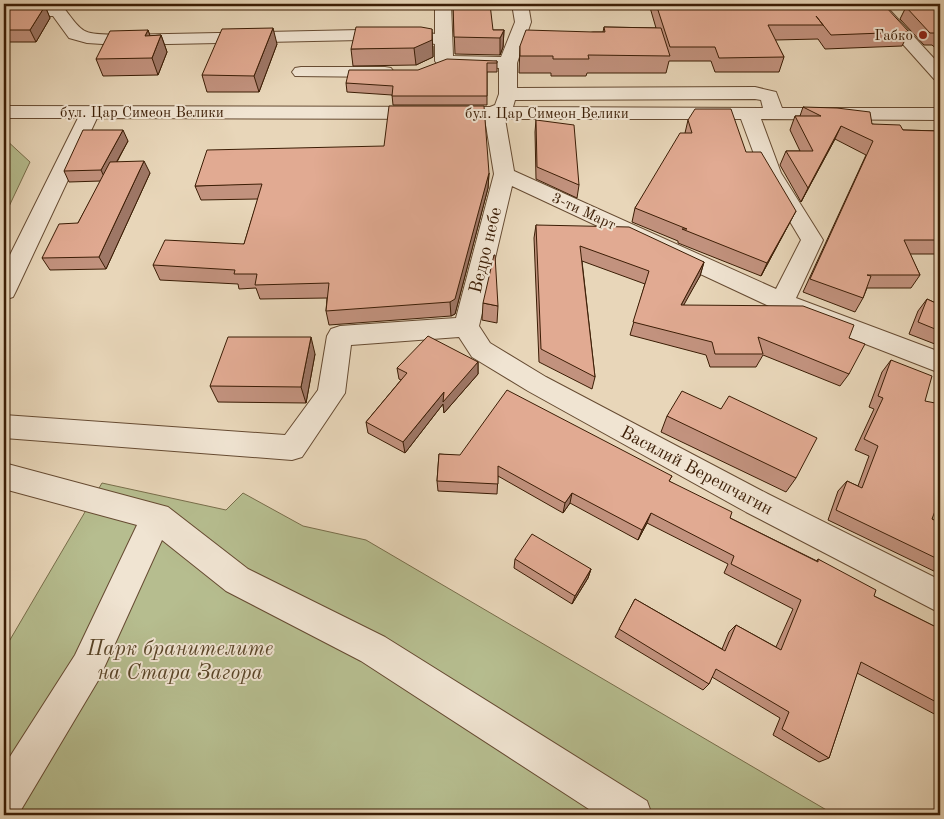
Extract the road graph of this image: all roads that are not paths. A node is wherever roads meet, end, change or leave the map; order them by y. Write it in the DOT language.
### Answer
graph roads {
  1 [pos="108,4"];
  2 [pos="212,4"];
  3 [pos="443,4"];
  4 [pos="520,4"];
  5 [pos="875,4"];
  6 [pos="4,10"];
  7 [pos="444,39"];
  8 [pos="444,61"];
  9 [pos="508,63"];
  10 [pos="427,68"];
  11 [pos="300,72"];
  12 [pos="399,72"];
  13 [pos="940,75"];
  14 [pos="508,94"];
  15 [pos="4,112"];
  16 [pos="90,112"];
  17 [pos="494,113"];
  18 [pos="749,114"];
  19 [pos="774,114"];
  20 [pos="940,114"];
  21 [pos="504,174"];
  22 [pos="4,290"];
  23 [pos="782,302"];
  24 [pos="466,327"];
  25 [pos="940,363"];
  26 [pos="4,427"];
  27 [pos="4,476"];
  28 [pos="157,517"];
  29 [pos="940,597"];
  30 [pos="4,801"];
  31 [pos="633,815"];
  1 -- 2 [label="street"];
  3 -- 7 [label="street"];
  4 -- 9 [label="street"];
  5 -- 13 [label="street"];
  6 -- 7 [label="street"];
  7 -- 8 [label="street"];
  8 -- 9 [label="street"];
  8 -- 10 [label="street"];
  9 -- 14 [label="street"];
  11 -- 12 [label="street"];
  14 -- 17 [label="street"];
  14 -- 19 [label="street"];
  15 -- 16 [label="street, бул. Цар Симеон Велики"];
  16 -- 17 [label="street, бул. Цар Симеон Велики"];
  16 -- 22 [label="street"];
  17 -- 18 [label="street, бул. Цар Симеон Велики"];
  17 -- 21 [label="street"];
  18 -- 19 [label="street, бул. Цар Симеон Велики"];
  18 -- 23 [label="street"];
  19 -- 20 [label="street, бул. Цар Симеон Велики"];
  21 -- 23 [label="street, 3-ти Март"];
  21 -- 24 [label="street, Ведро небе"];
  23 -- 25 [label="street, 3-ти Март"];
  24 -- 26 [label="street"];
  24 -- 29 [label="street, Василий Верешчагин"];
  27 -- 28 [label="street"];
  28 -- 30 [label="street"];
  28 -- 31 [label="street"];
}
